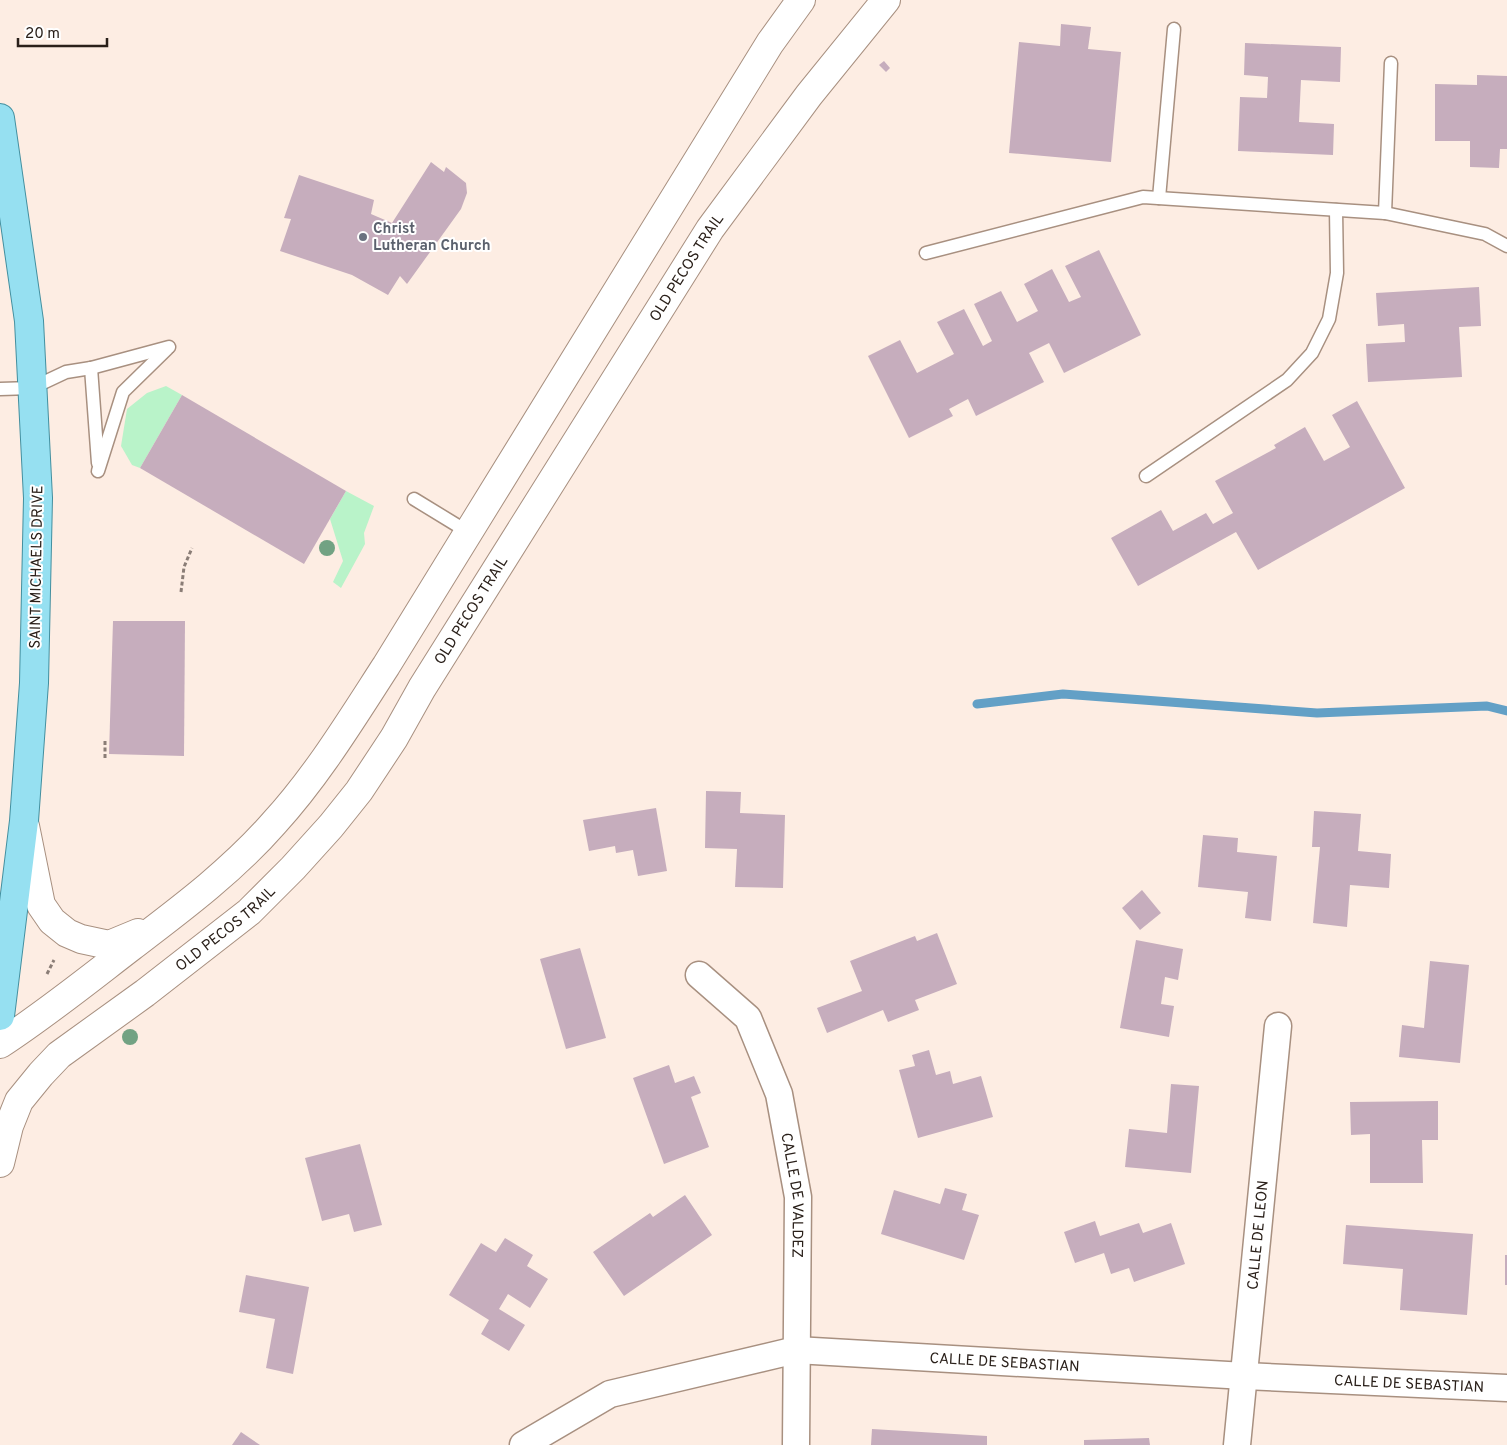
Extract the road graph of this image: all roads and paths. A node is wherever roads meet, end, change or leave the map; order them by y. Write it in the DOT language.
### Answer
graph roads {
  1 [pos="801,0"];
  2 [pos="886,0"];
  3 [pos="1174,29"];
  4 [pos="1390,63"];
  5 [pos="0,118"];
  6 [pos="1159,198"];
  7 [pos="1336,210"];
  8 [pos="1386,212"];
  9 [pos="1507,246"];
  10 [pos="926,252"];
  11 [pos="91,368"];
  12 [pos="32,388"];
  13 [pos="0,389"];
  14 [pos="1146,476"];
  15 [pos="414,499"];
  16 [pos="468,532"];
  17 [pos="192,548"];
  18 [pos="181,592"];
  19 [pos="105,741"];
  20 [pos="105,758"];
  21 [pos="24,821"];
  22 [pos="197,897"];
  23 [pos="699,975"];
  24 [pos="0,1016"];
  25 [pos="1278,1026"];
  26 [pos="0,1044"];
  27 [pos="0,1163"];
  28 [pos="796,1350"];
  29 [pos="1245,1376"];
  30 [pos="1507,1388"];
  31 [pos="523,1445"];
  32 [pos="796,1445"];
  33 [pos="1237,1445"];
  1 -- 16 [label="main road"];
  2 -- 27 [label="main road, OLD PECOS TRAIL"];
  3 -- 6 [label="lane"];
  4 -- 8 [label="lane"];
  5 -- 12 [label="main road, SAINT MICHAELS DRIVE"];
  6 -- 7 [label="lane"];
  6 -- 10 [label="lane"];
  7 -- 8 [label="lane"];
  7 -- 14 [label="lane"];
  8 -- 9 [label="lane"];
  11 -- 11 [label="lane"];
  11 -- 12 [label="lane"];
  12 -- 13 [label="lane"];
  12 -- 21 [label="main road, SAINT MICHAELS DRIVE"];
  15 -- 16 [label="lane"];
  16 -- 22 [label="main road"];
  17 -- 18 [label="path"];
  19 -- 20 [label="path"];
  21 -- 22 [label="main road"];
  21 -- 24 [label="main road, SAINT MICHAELS DRIVE"];
  22 -- 26 [label="main road"];
  23 -- 28 [label="street, CALLE DE VALDEZ"];
  25 -- 29 [label="street, CALLE DE LEON"];
  28 -- 29 [label="street, CALLE DE SEBASTIAN"];
  28 -- 31 [label="street, CALLE DE SEBASTIAN"];
  28 -- 32 [label="street, CALLE DE VALDEZ"];
  29 -- 30 [label="street, CALLE DE SEBASTIAN"];
  29 -- 33 [label="street, CALLE DE LEON"];
}
